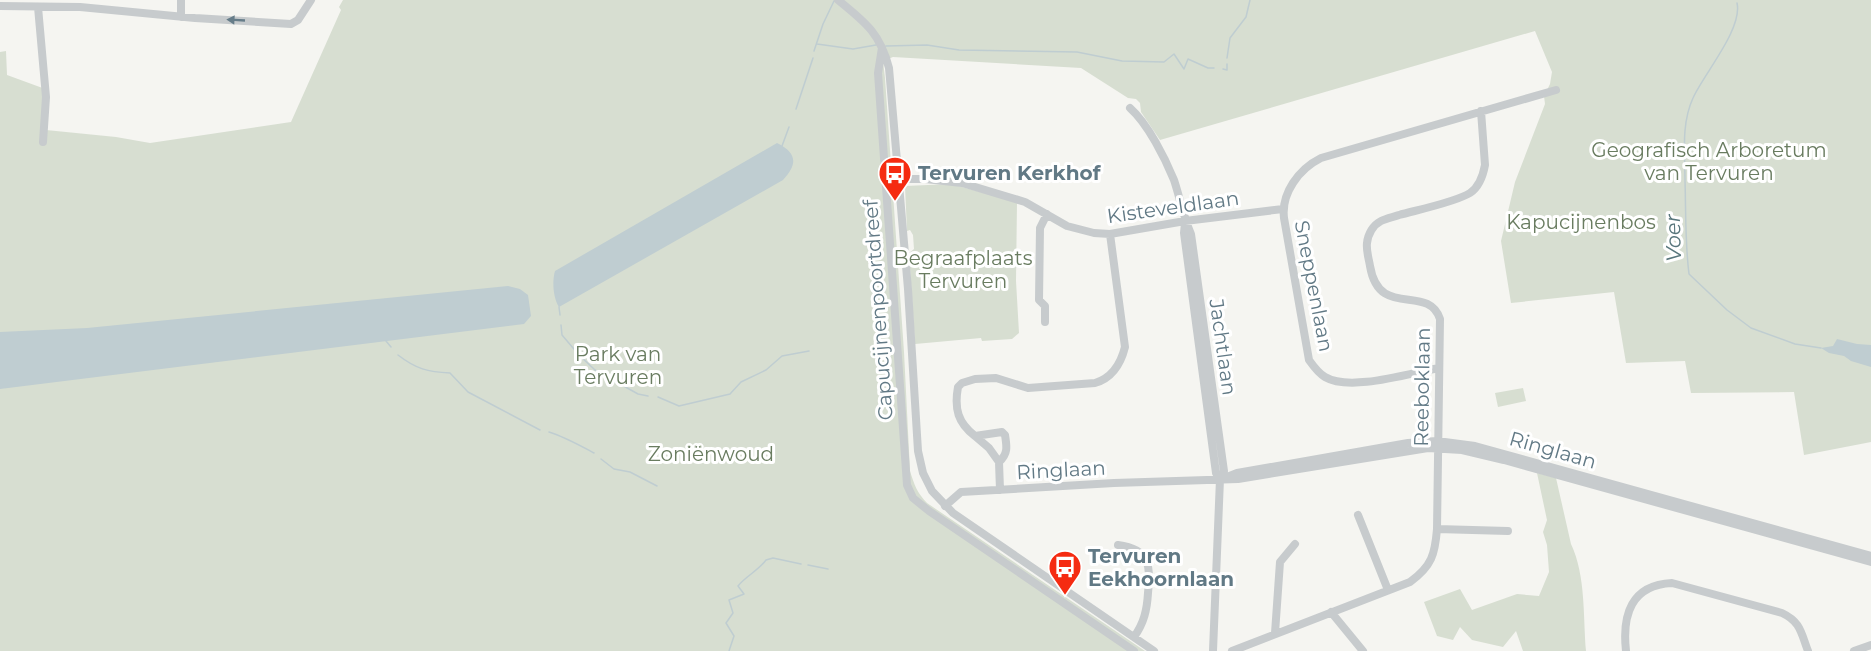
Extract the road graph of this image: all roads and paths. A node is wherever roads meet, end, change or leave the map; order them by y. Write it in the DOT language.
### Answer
graph roads {
  1 [pos="182,0"];
  2 [pos="310,0"];
  3 [pos="838,0"];
  4 [pos="0,6"];
  5 [pos="38,7"];
  6 [pos="182,17"];
  7 [pos="882,47"];
  8 [pos="1556,90"];
  9 [pos="1130,108"];
  10 [pos="1481,111"];
  11 [pos="43,142"];
  12 [pos="899,179"];
  13 [pos="1283,210"];
  14 [pos="1047,214"];
  15 [pos="1185,221"];
  16 [pos="1110,234"];
  17 [pos="1045,322"];
  18 [pos="1439,368"];
  19 [pos="975,436"];
  20 [pos="1437,444"];
  21 [pos="999,462"];
  22 [pos="1220,479"];
  23 [pos="1000,490"];
  24 [pos="945,506"];
  25 [pos="1358,515"];
  26 [pos="1437,529"];
  27 [pos="1508,531"];
  28 [pos="1295,544"];
  29 [pos="1118,545"];
  30 [pos="1871,556"];
  31 [pos="1871,562"];
  32 [pos="1388,590"];
  33 [pos="1331,612"];
  34 [pos="1275,633"];
  35 [pos="1134,638"];
  36 [pos="1871,645"];
  37 [pos="1134,651"];
  38 [pos="1155,651"];
  39 [pos="1213,651"];
  40 [pos="1232,651"];
  41 [pos="1363,651"];
  42 [pos="1626,651"];
  43 [pos="1808,651"];
  44 [pos="1854,651"];
  1 -- 6 [label="street"];
  2 -- 6 [label="street, one-way"];
  3 -- 7 [label="street"];
  4 -- 5 [label="street"];
  5 -- 6 [label="street"];
  5 -- 11 [label="street"];
  7 -- 12 [label="street"];
  7 -- 37 [label="street, Capucijnenpoortdreef"];
  8 -- 10 [label="street, Sneppenlaan"];
  9 -- 15 [label="street, Jachtlaan"];
  10 -- 13 [label="street, Sneppenlaan"];
  10 -- 18 [label="street, Reeboklaan"];
  12 -- 14 [label="street, Kisteveldlaan"];
  12 -- 24 [label="street"];
  13 -- 15 [label="street, Kisteveldlaan"];
  13 -- 18 [label="street, Sneppenlaan"];
  14 -- 16 [label="street, Kisteveldlaan"];
  14 -- 17 [label="street"];
  15 -- 16 [label="street, Kisteveldlaan"];
  15 -- 22 [label="street, Jachtlaan"];
  16 -- 19 [label="street"];
  18 -- 20 [label="street, Reeboklaan"];
  19 -- 21 [label="street"];
  19 -- 21 [label="street"];
  20 -- 22 [label="street, Ringlaan"];
  20 -- 26 [label="street, Reeboklaan"];
  20 -- 30 [label="street, Ringlaan"];
  20 -- 31 [label="street, Ringlaan"];
  21 -- 23 [label="street"];
  22 -- 23 [label="street, Ringlaan"];
  22 -- 39 [label="street, Jachtlaan"];
  23 -- 24 [label="street, Ringlaan"];
  24 -- 35 [label="street"];
  25 -- 32 [label="street"];
  26 -- 27 [label="street"];
  26 -- 32 [label="street, Reeboklaan"];
  28 -- 34 [label="street"];
  29 -- 35 [label="street"];
  32 -- 33 [label="street, Reeboklaan"];
  33 -- 34 [label="street, Reeboklaan"];
  33 -- 41 [label="street"];
  34 -- 40 [label="street, Reeboklaan"];
  35 -- 38 [label="street"];
  36 -- 44 [label="street"];
  42 -- 43 [label="street"];
}
